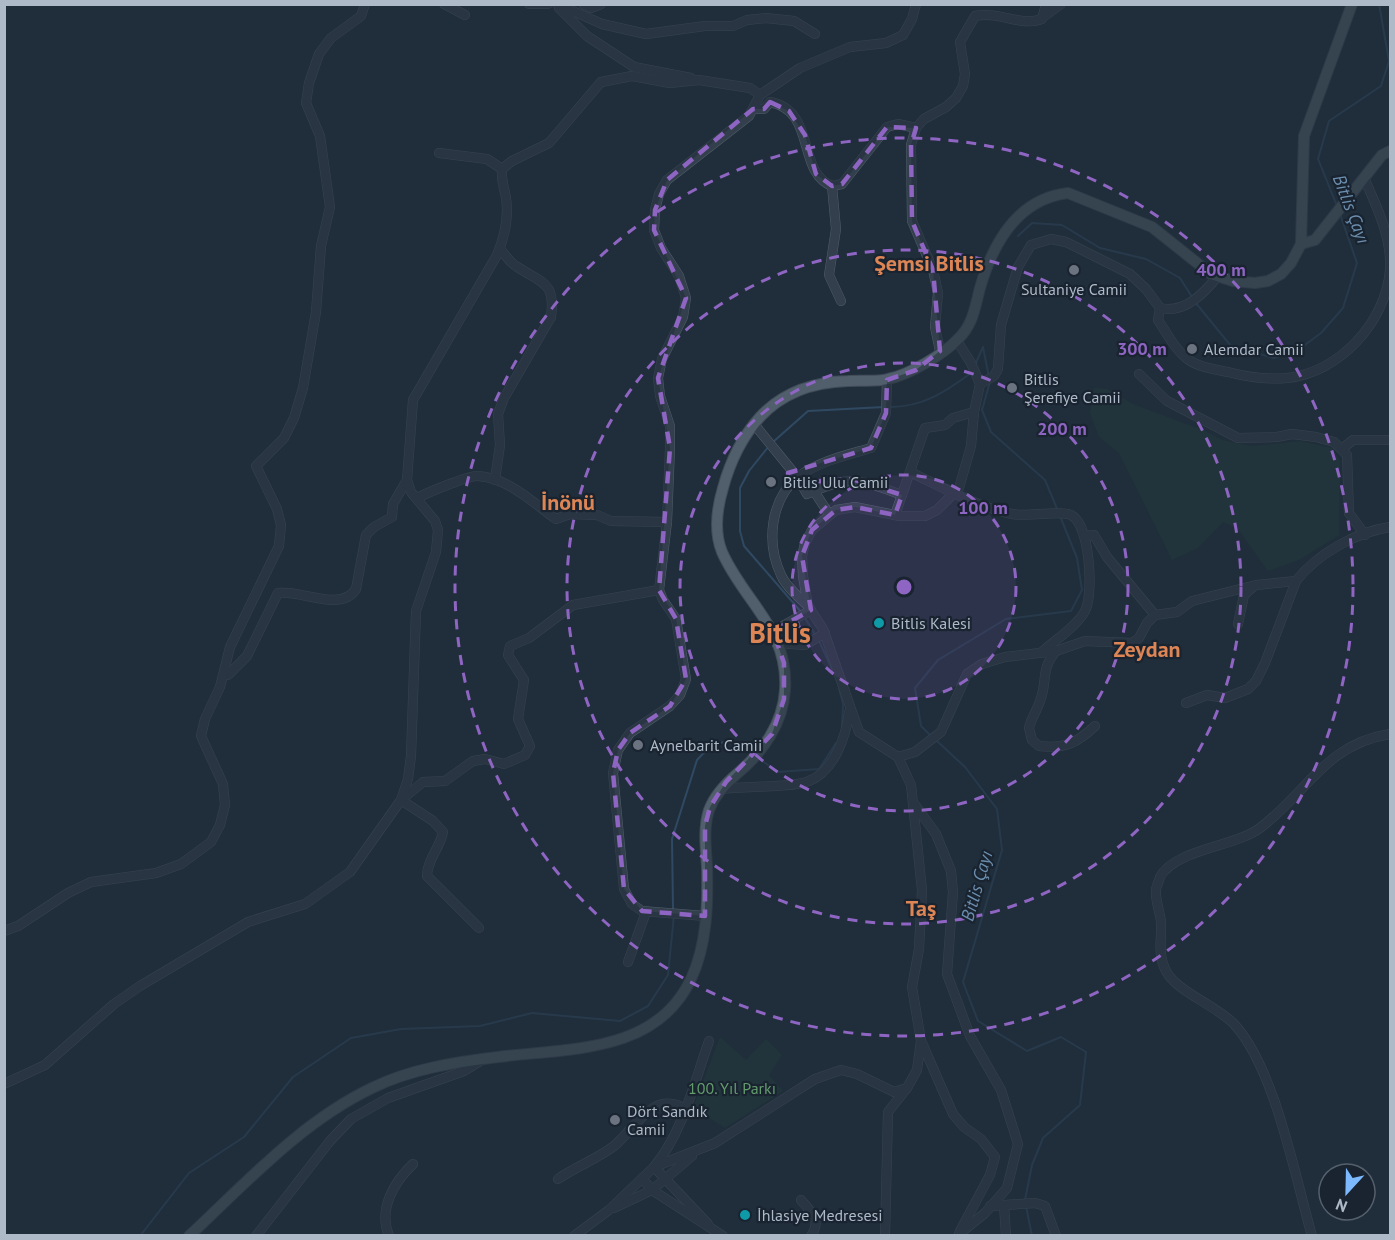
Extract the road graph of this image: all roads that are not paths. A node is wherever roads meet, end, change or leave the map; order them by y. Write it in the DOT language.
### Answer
graph roads {
  1 [pos="365,4"];
  2 [pos="444,4"];
  3 [pos="530,4"];
  4 [pos="548,4"];
  5 [pos="556,4"];
  6 [pos="583,4"];
  7 [pos="600,4"];
  8 [pos="916,4"];
  9 [pos="1046,4"];
  10 [pos="1061,4"];
  11 [pos="1352,4"];
  12 [pos="465,15"];
  13 [pos="1042,19"];
  14 [pos="815,34"];
  15 [pos="699,80"];
  16 [pos="760,95"];
  17 [pos="753,109"];
  18 [pos="916,128"];
  19 [pos="1390,151"];
  20 [pos="439,153"];
  21 [pos="502,169"];
  22 [pos="1364,178"];
  23 [pos="832,186"];
  24 [pos="1301,244"];
  25 [pos="500,249"];
  26 [pos="1218,276"];
  27 [pos="841,301"];
  28 [pos="1160,308"];
  29 [pos="957,341"];
  30 [pos="940,351"];
  31 [pos="1139,374"];
  32 [pos="887,380"];
  33 [pos="980,380"];
  34 [pos="974,412"];
  35 [pos="754,424"];
  36 [pos="1390,440"];
  37 [pos="1343,448"];
  38 [pos="910,472"];
  39 [pos="798,478"];
  40 [pos="406,480"];
  41 [pos="495,480"];
  42 [pos="814,491"];
  43 [pos="955,494"];
  44 [pos="902,495"];
  45 [pos="417,498"];
  46 [pos="829,514"];
  47 [pos="895,515"];
  48 [pos="667,522"];
  49 [pos="1390,527"];
  50 [pos="1365,535"];
  51 [pos="1085,536"];
  52 [pos="1296,581"];
  53 [pos="1256,585"];
  54 [pos="659,590"];
  55 [pos="806,611"];
  56 [pos="1155,615"];
  57 [pos="1238,624"];
  58 [pos="772,632"];
  59 [pos="820,636"];
  60 [pos="777,643"];
  61 [pos="1056,651"];
  62 [pos="1042,652"];
  63 [pos="223,675"];
  64 [pos="1186,703"];
  65 [pos="849,709"];
  66 [pos="1095,726"];
  67 [pos="1390,734"];
  68 [pos="898,757"];
  69 [pos="721,789"];
  70 [pos="401,800"];
  71 [pos="914,803"];
  72 [pos="646,912"];
  73 [pos="705,916"];
  74 [pos="479,928"];
  75 [pos="4,931"];
  76 [pos="628,962"];
  77 [pos="709,1041"];
  78 [pos="921,1041"];
  79 [pos="483,1059"];
  80 [pos="4,1084"];
  81 [pos="907,1088"];
  82 [pos="685,1109"];
  83 [pos="696,1152"];
  84 [pos="413,1164"];
  85 [pos="654,1167"];
  86 [pos="642,1178"];
  87 [pos="665,1178"];
  88 [pos="558,1179"];
  89 [pos="652,1190"];
  90 [pos="801,1200"];
  91 [pos="1004,1205"];
  92 [pos="990,1206"];
  93 [pos="609,1210"];
  94 [pos="708,1224"];
  95 [pos="959,1235"];
  96 [pos="189,1236"];
  97 [pos="256,1236"];
  98 [pos="389,1236"];
  99 [pos="574,1236"];
  100 [pos="723,1236"];
  101 [pos="812,1236"];
  102 [pos="885,1236"];
  103 [pos="1006,1236"];
  104 [pos="1056,1236"];
  105 [pos="1312,1236"];
  1 -- 63 [label="street"];
  2 -- 12 [label="street"];
  3 -- 4 [label="street"];
  5 -- 14 [label="street"];
  5 -- 15 [label="street"];
  6 -- 7 [label="street"];
  8 -- 16 [label="street"];
  9 -- 13 [label="street"];
  10 -- 13 [label="street"];
  11 -- 24 [label="main road"];
  13 -- 18 [label="street"];
  15 -- 16 [label="street"];
  15 -- 21 [label="street"];
  16 -- 17 [label="street"];
  17 -- 23 [label="street"];
  17 -- 48 [label="street"];
  18 -- 23 [label="street"];
  18 -- 30 [label="street"];
  19 -- 22 [label="main road"];
  20 -- 21 [label="street"];
  21 -- 25 [label="street"];
  22 -- 24 [label="main road"];
  22 -- 28 [label="street"];
  23 -- 27 [label="street"];
  24 -- 26 [label="main road"];
  25 -- 40 [label="street"];
  25 -- 41 [label="street"];
  26 -- 28 [label="street"];
  26 -- 29 [label="main road"];
  28 -- 33 [label="street"];
  29 -- 30 [label="main road"];
  29 -- 33 [label="street"];
  30 -- 32 [label="main road"];
  31 -- 37 [label="street"];
  32 -- 35 [label="main road"];
  32 -- 39 [label="street"];
  33 -- 34 [label="street"];
  34 -- 38 [label="street"];
  34 -- 43 [label="street"];
  35 -- 39 [label="street"];
  35 -- 58 [label="main road"];
  36 -- 37 [label="street"];
  37 -- 50 [label="street"];
  38 -- 43 [label="street"];
  38 -- 44 [label="street"];
  39 -- 42 [label="street"];
  39 -- 55 [label="street"];
  40 -- 45 [label="street"];
  40 -- 63 [label="street"];
  41 -- 45 [label="street"];
  41 -- 48 [label="street"];
  42 -- 44 [label="street"];
  42 -- 46 [label="street"];
  43 -- 47 [label="street"];
  43 -- 51 [label="street"];
  44 -- 47 [label="street"];
  45 -- 70 [label="street"];
  46 -- 47 [label="street"];
  46 -- 55 [label="street"];
  48 -- 54 [label="street"];
  49 -- 50 [label="street"];
  50 -- 52 [label="street"];
  51 -- 56 [label="street"];
  51 -- 62 [label="street"];
  52 -- 53 [label="street"];
  52 -- 64 [label="street"];
  53 -- 56 [label="street"];
  53 -- 57 [label="street"];
  54 -- 70 [label="street"];
  54 -- 72 [label="street"];
  55 -- 58 [label="street"];
  55 -- 59 [label="street"];
  56 -- 61 [label="street"];
  58 -- 60 [label="main road"];
  59 -- 60 [label="street"];
  59 -- 65 [label="street"];
  60 -- 69 [label="main road"];
  61 -- 62 [label="street"];
  61 -- 66 [label="street"];
  62 -- 68 [label="street"];
  63 -- 75 [label="street"];
  65 -- 68 [label="street"];
  65 -- 69 [label="street"];
  67 -- 105 [label="street"];
  68 -- 71 [label="street"];
  69 -- 73 [label="main road"];
  70 -- 74 [label="street"];
  70 -- 80 [label="street"];
  71 -- 78 [label="street"];
  71 -- 92 [label="street"];
  72 -- 73 [label="street"];
  72 -- 76 [label="street"];
  73 -- 79 [label="main road"];
  77 -- 82 [label="street"];
  78 -- 81 [label="street"];
  78 -- 95 [label="street"];
  79 -- 96 [label="main road"];
  79 -- 97 [label="street"];
  81 -- 83 [label="street"];
  81 -- 102 [label="street"];
  82 -- 85 [label="street"];
  82 -- 88 [label="street"];
  83 -- 85 [label="street"];
  83 -- 87 [label="street"];
  84 -- 98 [label="street"];
  85 -- 86 [label="street"];
  85 -- 87 [label="street"];
  86 -- 89 [label="street"];
  86 -- 93 [label="street"];
  87 -- 89 [label="street"];
  87 -- 94 [label="street"];
  89 -- 93 [label="street"];
  89 -- 94 [label="street"];
  90 -- 101 [label="street"];
  91 -- 92 [label="street"];
  91 -- 103 [label="street"];
  91 -- 104 [label="street"];
  92 -- 95 [label="street"];
  93 -- 99 [label="street"];
  94 -- 100 [label="street"];
}
